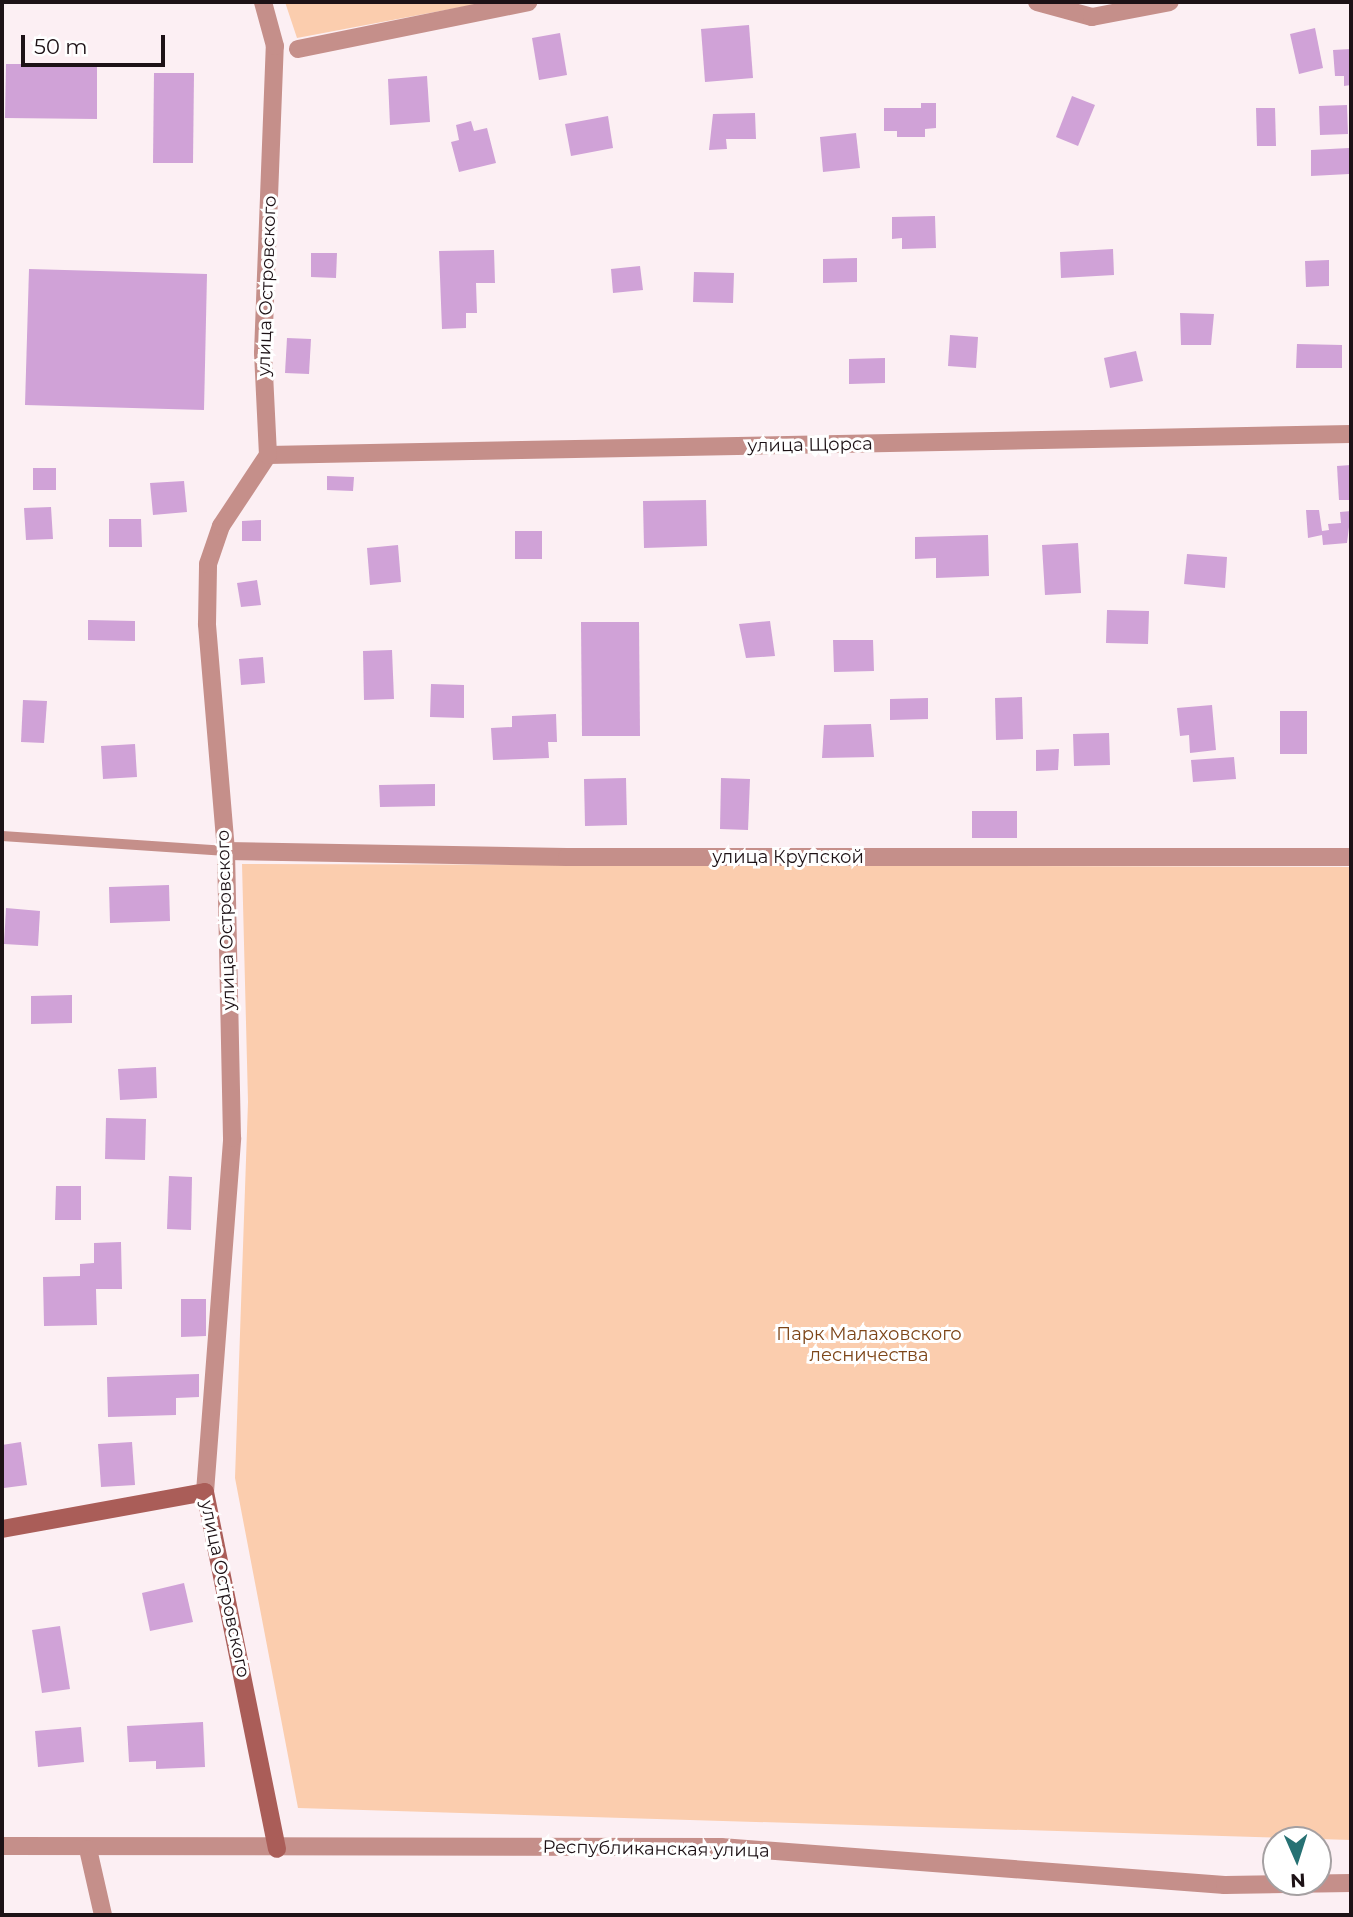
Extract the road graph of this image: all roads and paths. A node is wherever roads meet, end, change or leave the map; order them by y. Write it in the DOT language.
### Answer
graph roads {
  1 [pos="263,2"];
  2 [pos="528,2"];
  3 [pos="1038,2"];
  4 [pos="1165,3"];
  5 [pos="298,49"];
  6 [pos="1351,434"];
  7 [pos="268,455"];
  8 [pos="2,836"];
  9 [pos="226,851"];
  10 [pos="1351,857"];
  11 [pos="205,1492"];
  12 [pos="2,1529"];
  13 [pos="2,1846"];
  14 [pos="88,1849"];
  15 [pos="277,1849"];
  16 [pos="1351,1883"];
  17 [pos="103,1915"];
  1 -- 7 [label="street, улица Островского"];
  2 -- 5 [label="street"];
  3 -- 4 [label="street"];
  6 -- 7 [label="street, улица Щорса"];
  7 -- 9 [label="street, улица Островского"];
  8 -- 9 [label="lane"];
  9 -- 10 [label="street, улица Крупской"];
  9 -- 11 [label="street, улица Островского"];
  11 -- 12 [label="street"];
  11 -- 15 [label="street, улица Островского"];
  13 -- 14 [label="street, Республиканская улица"];
  14 -- 15 [label="street, Республиканская улица"];
  14 -- 17 [label="street"];
  15 -- 16 [label="street, Республиканская улица"];
}
